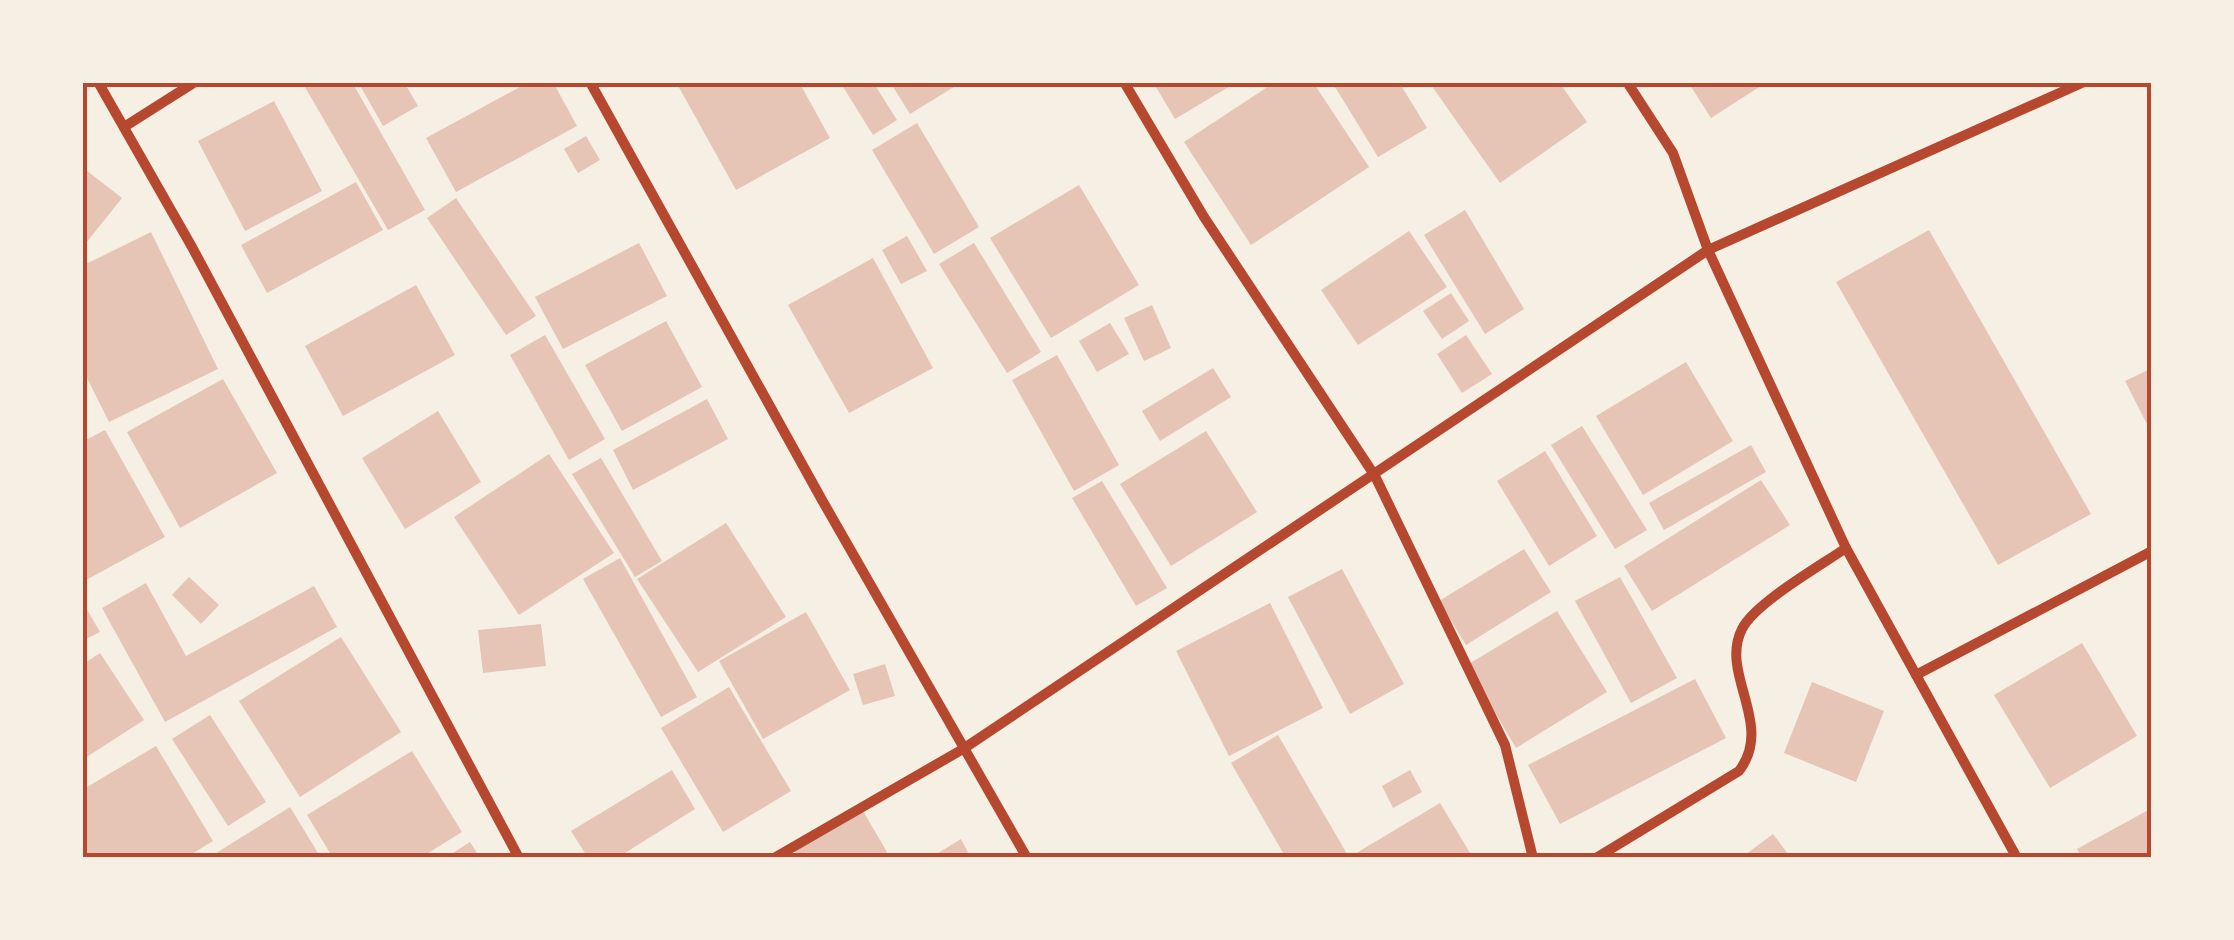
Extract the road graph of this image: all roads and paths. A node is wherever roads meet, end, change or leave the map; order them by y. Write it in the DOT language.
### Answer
graph roads {
  1 [pos="98,82"];
  2 [pos="196,82"];
  3 [pos="590,82"];
  4 [pos="1124,82"];
  5 [pos="1626,82"];
  6 [pos="2084,82"];
  7 [pos="124,127"];
  8 [pos="1708,250"];
  9 [pos="1375,476"];
  10 [pos="1846,548"];
  11 [pos="2152,550"];
  12 [pos="1916,675"];
  13 [pos="963,749"];
  14 [pos="519,858"];
  15 [pos="774,858"];
  16 [pos="1027,858"];
  17 [pos="1532,858"];
  18 [pos="1596,858"];
  19 [pos="2017,858"];
  1 -- 7 [label="street"];
  2 -- 7 [label="street"];
  3 -- 13 [label="street"];
  4 -- 9 [label="street"];
  5 -- 8 [label="street"];
  6 -- 8 [label="street"];
  7 -- 14 [label="street"];
  8 -- 9 [label="street"];
  8 -- 10 [label="street"];
  9 -- 13 [label="street"];
  9 -- 17 [label="street"];
  10 -- 12 [label="street"];
  10 -- 18 [label="street"];
  11 -- 12 [label="street"];
  12 -- 19 [label="street"];
  13 -- 15 [label="street"];
  13 -- 16 [label="street"];
}
